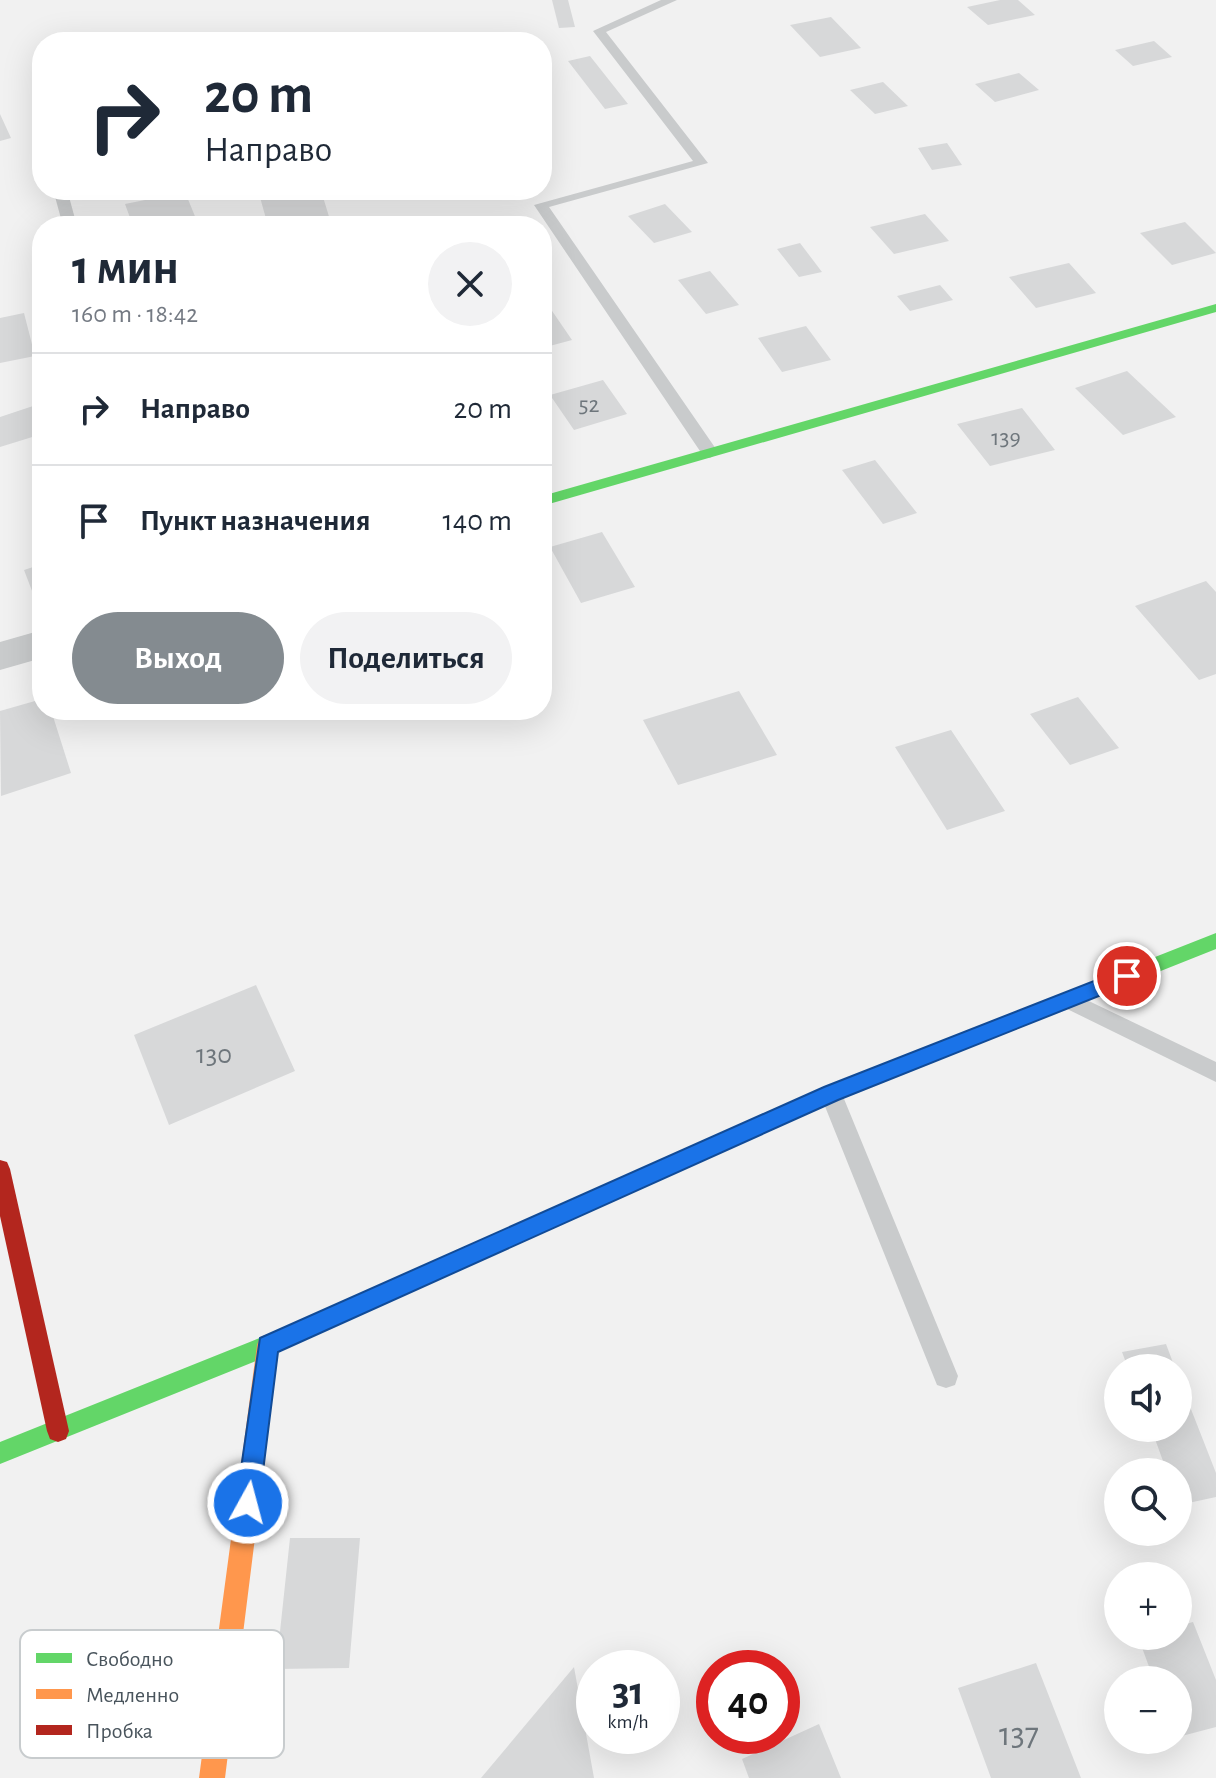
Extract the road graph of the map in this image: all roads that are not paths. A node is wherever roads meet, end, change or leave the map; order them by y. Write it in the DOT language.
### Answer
graph roads {
  1 [pos="671,0"];
  2 [pos="548,216"];
  3 [pos="552,221"];
  4 [pos="1216,308"];
  5 [pos="710,453"];
  6 [pos="552,498"];
  7 [pos="32,647"];
  8 [pos="0,656"];
  9 [pos="1216,941"];
  10 [pos="1068,1000"];
  11 [pos="1216,1072"];
  12 [pos="831,1094"];
  13 [pos="0,1169"];
  14 [pos="268,1345"];
  15 [pos="946,1376"];
  16 [pos="58,1431"];
  17 [pos="0,1453"];
  18 [pos="231,1630"];
  19 [pos="215,1758"];
  20 [pos="212,1778"];
  1 -- 2 [label="lane"];
  3 -- 5 [label="lane"];
  4 -- 5 [label="street"];
  5 -- 6 [label="street"];
  7 -- 8 [label="street"];
  9 -- 10 [label="street"];
  10 -- 11 [label="lane"];
  10 -- 12 [label="street"];
  12 -- 14 [label="street"];
  12 -- 15 [label="lane"];
  13 -- 16 [label="street"];
  14 -- 16 [label="street"];
  14 -- 18 [label="street"];
  16 -- 17 [label="street"];
  19 -- 20 [label="street"];
}
